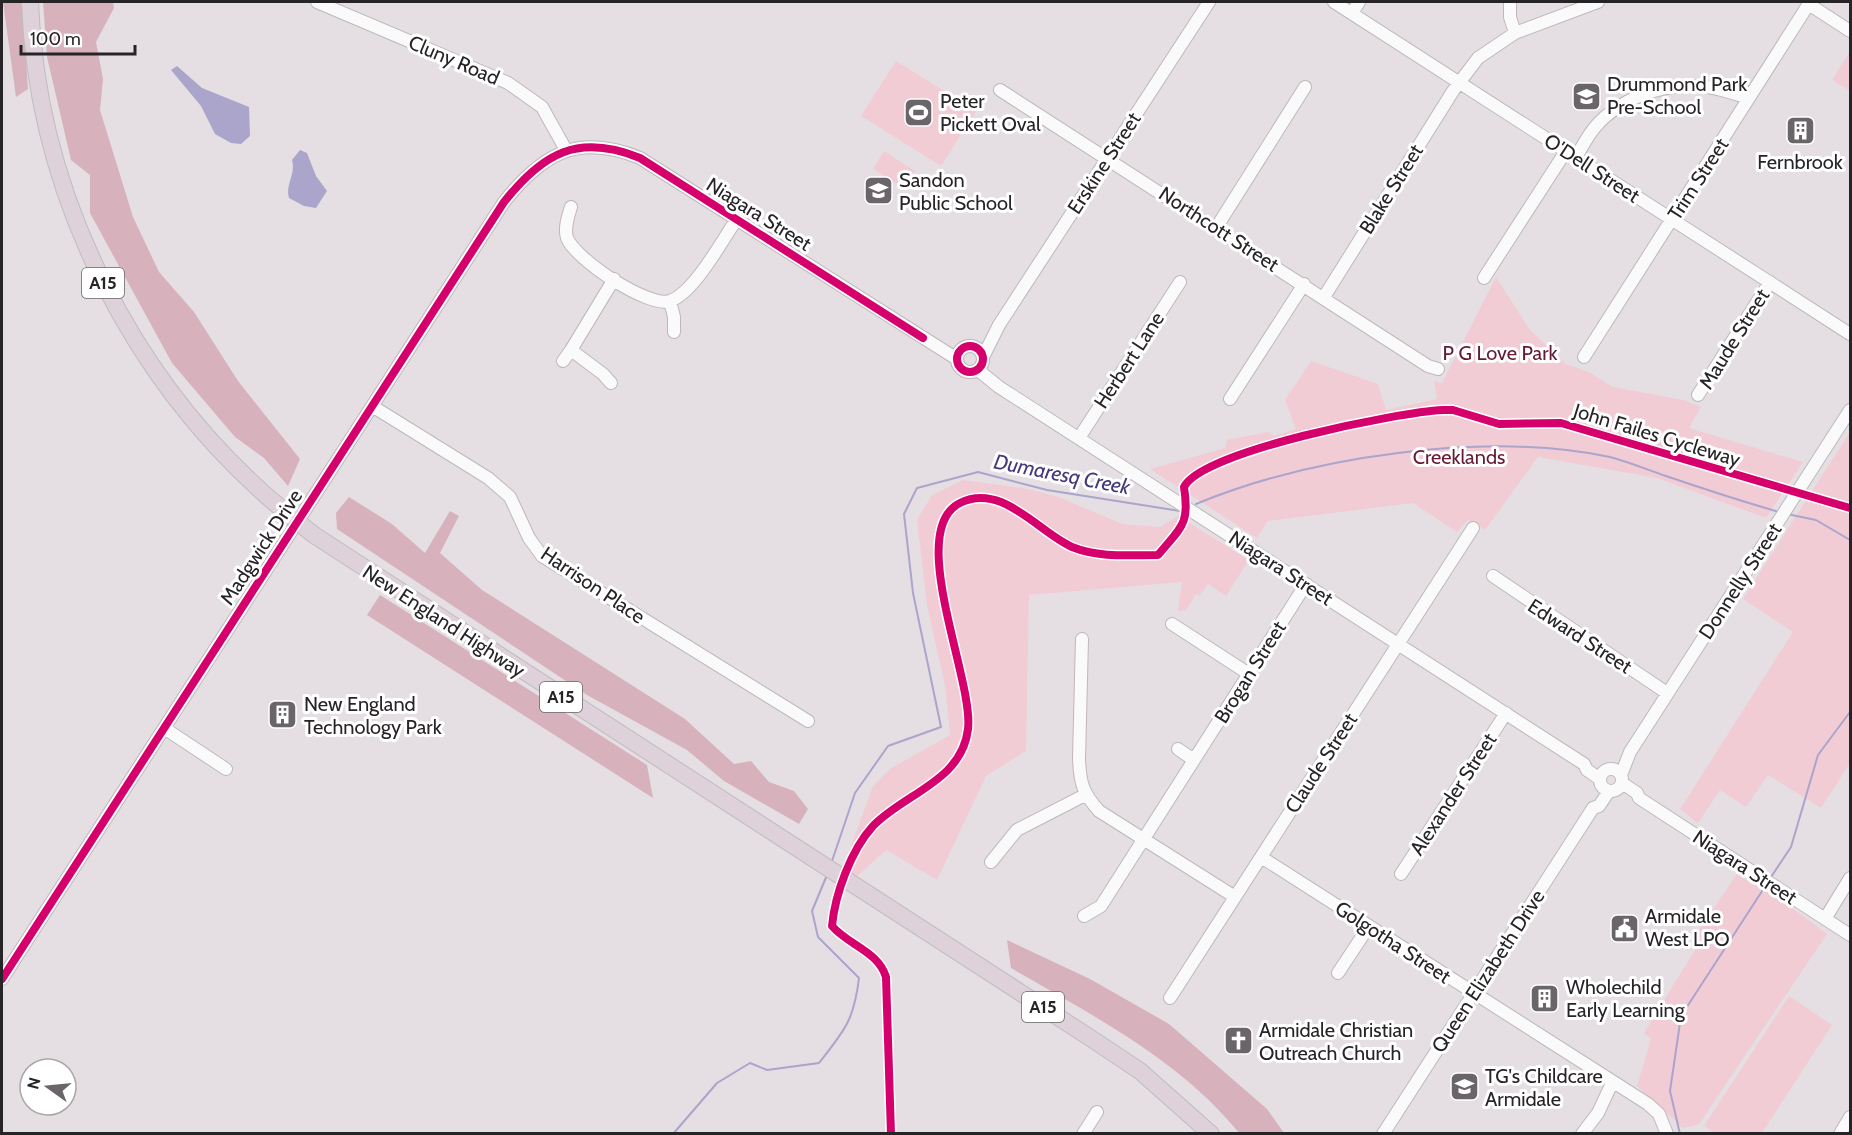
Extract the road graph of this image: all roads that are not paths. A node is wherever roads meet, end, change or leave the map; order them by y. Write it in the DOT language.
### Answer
graph roads {
  1 [pos="30,2"];
  2 [pos="317,2"];
  3 [pos="1209,2"];
  4 [pos="1334,2"];
  5 [pos="1359,2"];
  6 [pos="1510,2"];
  7 [pos="1598,2"];
  8 [pos="1810,3"];
  9 [pos="1352,13"];
  10 [pos="1851,31"];
  11 [pos="1515,33"];
  12 [pos="1459,82"];
  13 [pos="1305,87"];
  14 [pos="1000,90"];
  15 [pos="1749,98"];
  16 [pos="566,150"];
  17 [pos="1571,154"];
  18 [pos="1108,158"];
  19 [pos="571,207"];
  20 [pos="737,219"];
  21 [pos="1672,219"];
  22 [pos="1216,228"];
  23 [pos="1484,278"];
  24 [pos="614,279"];
  25 [pos="1180,282"];
  26 [pos="1770,282"];
  27 [pos="1304,284"];
  28 [pos="1324,297"];
  29 [pos="670,301"];
  30 [pos="999,325"];
  31 [pos="674,332"];
  32 [pos="1851,334"];
  33 [pos="572,350"];
  34 [pos="964,351"];
  35 [pos="983,357"];
  36 [pos="1584,357"];
  37 [pos="563,361"];
  38 [pos="1438,369"];
  39 [pos="978,370"];
  40 [pos="611,383"];
  41 [pos="1698,395"];
  42 [pos="1230,399"];
  43 [pos="372,406"];
  44 [pos="1851,410"];
  45 [pos="1079,438"];
  46 [pos="1473,528"];
  47 [pos="1493,576"];
  48 [pos="1305,584"];
  49 [pos="1172,624"];
  50 [pos="1082,639"];
  51 [pos="1398,644"];
  52 [pos="1249,674"];
  53 [pos="1667,693"];
  54 [pos="1506,714"];
  55 [pos="808,722"];
  56 [pos="164,728"];
  57 [pos="1178,749"];
  58 [pos="1194,760"];
  59 [pos="226,769"];
  60 [pos="1611,780"];
  61 [pos="1085,795"];
  62 [pos="1142,840"];
  63 [pos="1261,857"];
  64 [pos="991,862"];
  65 [pos="1401,874"];
  66 [pos="1851,878"];
  67 [pos="1235,897"];
  68 [pos="1084,916"];
  69 [pos="1825,919"];
  70 [pos="1369,926"];
  71 [pos="1851,935"];
  72 [pos="1338,973"];
  73 [pos="2,979"];
  74 [pos="1473,994"];
  75 [pos="1170,998"];
  76 [pos="1612,1083"];
  77 [pos="1097,1112"];
  78 [pos="1851,1118"];
  79 [pos="1083,1134"];
  80 [pos="1212,1134"];
  81 [pos="1383,1134"];
  82 [pos="1582,1134"];
  83 [pos="1667,1134"];
  84 [pos="1840,1134"];
  1 -- 80 [label="highway, New England Highway / A15, bridge"];
  2 -- 16 [label="street, Cluny Road"];
  3 -- 18 [label="street, Erskine Street"];
  4 -- 9 [label="street, O'Dell Street"];
  5 -- 9 [label="street"];
  6 -- 11 [label="street"];
  7 -- 11 [label="street, Blake Street"];
  8 -- 10 [label="street"];
  8 -- 15 [label="street, Trim Street"];
  9 -- 12 [label="street, O'Dell Street"];
  11 -- 12 [label="street, Blake Street"];
  12 -- 17 [label="street, O'Dell Street"];
  12 -- 28 [label="street, Blake Street"];
  13 -- 22 [label="street"];
  14 -- 18 [label="street, Northcott Street"];
  15 -- 17 [label="street"];
  15 -- 21 [label="street, Trim Street"];
  16 -- 20 [label="street, Niagara Street"];
  16 -- 43 [label="street, Madgwick Drive"];
  17 -- 21 [label="street, O'Dell Street"];
  17 -- 23 [label="street"];
  18 -- 22 [label="street, Northcott Street"];
  18 -- 30 [label="street, Erskine Street"];
  19 -- 24 [label="street"];
  20 -- 29 [label="street"];
  20 -- 34 [label="street, Niagara Street"];
  21 -- 26 [label="street, O'Dell Street"];
  21 -- 36 [label="street, Trim Street"];
  22 -- 27 [label="street, Northcott Street"];
  24 -- 29 [label="street"];
  24 -- 33 [label="street"];
  25 -- 45 [label="street, Herbert Lane"];
  26 -- 32 [label="street, O'Dell Street"];
  26 -- 41 [label="street, Maude Street"];
  27 -- 28 [label="street, Northcott Street"];
  27 -- 42 [label="street"];
  28 -- 38 [label="street, Northcott Street"];
  29 -- 31 [label="street"];
  30 -- 34 [label="street, Erskine Street"];
  30 -- 35 [label="street, Erskine Street"];
  33 -- 37 [label="street"];
  33 -- 40 [label="street"];
  34 -- 35 [label="street"];
  34 -- 39 [label="street, Niagara Street"];
  35 -- 39 [label="street, Erskine Street"];
  39 -- 45 [label="street, Niagara Street"];
  43 -- 55 [label="street, Harrison Place"];
  43 -- 56 [label="street, Madgwick Drive"];
  44 -- 53 [label="street, Donnelly Street"];
  45 -- 48 [label="street, Niagara Street"];
  46 -- 51 [label="street, Claude Street"];
  47 -- 53 [label="street, Edward Street"];
  48 -- 51 [label="street, Niagara Street"];
  48 -- 52 [label="street, Brogan Street"];
  49 -- 52 [label="street"];
  50 -- 61 [label="street"];
  51 -- 54 [label="street, Niagara Street"];
  51 -- 63 [label="street, Claude Street"];
  52 -- 58 [label="street, Brogan Street"];
  53 -- 60 [label="street, Donnelly Street"];
  54 -- 60 [label="street, Niagara Street"];
  54 -- 65 [label="street, Alexander Street"];
  56 -- 59 [label="street"];
  56 -- 73 [label="street, Madgwick Drive"];
  57 -- 58 [label="street"];
  58 -- 62 [label="street, Brogan Street"];
  60 -- 69 [label="street, Niagara Street"];
  60 -- 74 [label="street, Queen Elizabeth Drive"];
  61 -- 62 [label="street"];
  61 -- 64 [label="street"];
  62 -- 67 [label="street"];
  62 -- 68 [label="street, Brogan Street"];
  63 -- 67 [label="street, Claude Street"];
  63 -- 70 [label="street, Golgotha Street"];
  66 -- 69 [label="street"];
  67 -- 75 [label="street, Claude Street"];
  69 -- 71 [label="street, Niagara Street"];
  70 -- 72 [label="street"];
  70 -- 74 [label="street, Golgotha Street"];
  74 -- 76 [label="street, Golgotha Street"];
  74 -- 81 [label="street, Queen Elizabeth Drive"];
  76 -- 82 [label="street"];
  76 -- 83 [label="street, Golgotha Street"];
  77 -- 79 [label="street"];
  78 -- 84 [label="street"];
}
